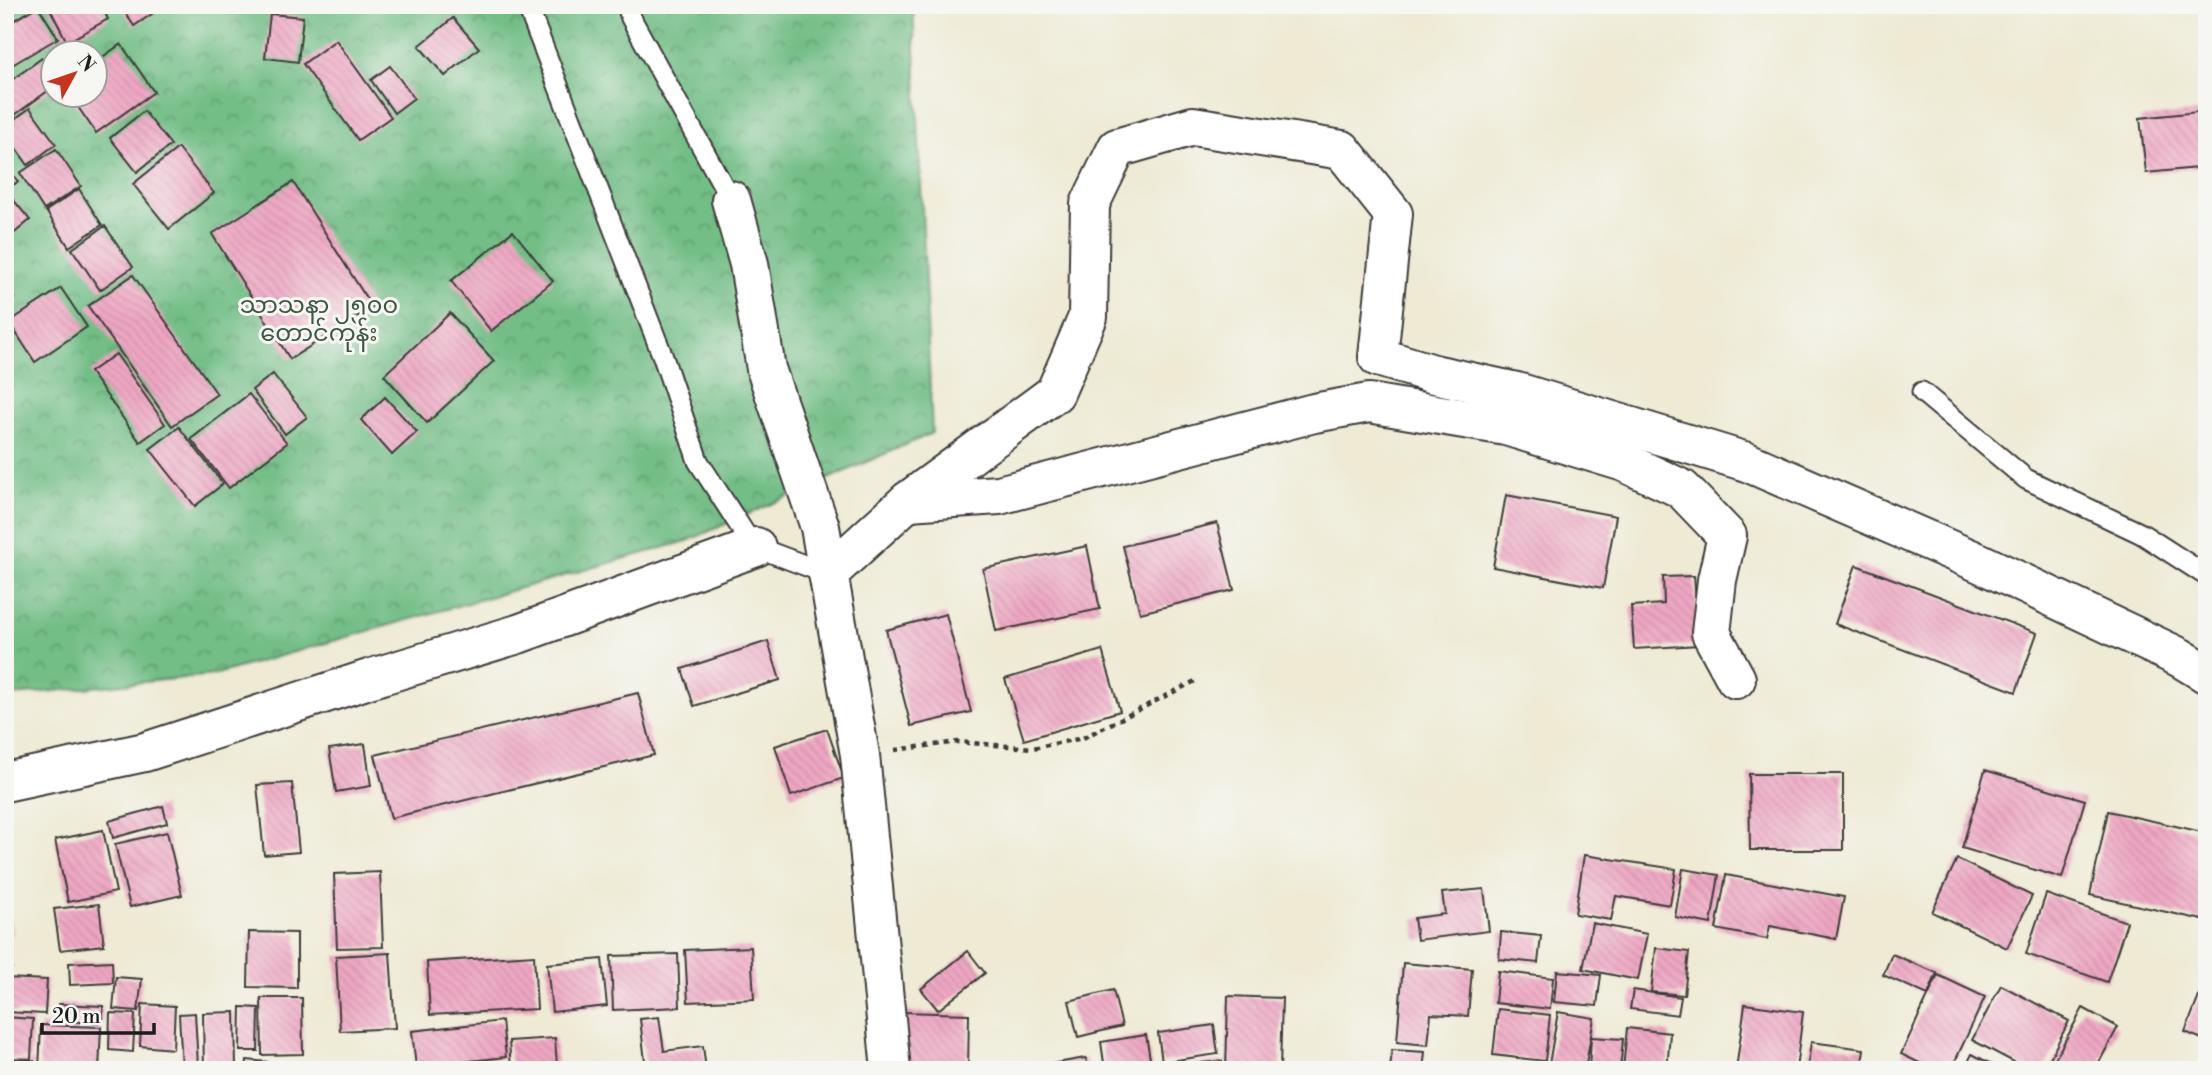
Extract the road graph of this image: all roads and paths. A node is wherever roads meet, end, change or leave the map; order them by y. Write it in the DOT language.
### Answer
graph roads {
  1 [pos="527,5"];
  2 [pos="627,5"];
  3 [pos="732,200"];
  4 [pos="1378,357"];
  5 [pos="1922,392"];
  6 [pos="1369,403"];
  7 [pos="908,501"];
  8 [pos="756,547"];
  9 [pos="828,574"];
  10 [pos="2207,576"];
  11 [pos="2207,674"];
  12 [pos="1736,679"];
  13 [pos="1195,681"];
  14 [pos="860,755"];
  15 [pos="5,782"];
  16 [pos="891,1070"];
  1 -- 8 [label="lane"];
  2 -- 3 [label="lane"];
  3 -- 9 [label="street"];
  4 -- 6 [label="street"];
  4 -- 7 [label="street"];
  4 -- 11 [label="street"];
  5 -- 10 [label="lane"];
  6 -- 7 [label="street"];
  6 -- 12 [label="street"];
  7 -- 9 [label="street"];
  8 -- 9 [label="lane"];
  8 -- 15 [label="street"];
  9 -- 14 [label="street"];
  13 -- 14 [label="path"];
  14 -- 16 [label="street"];
}
